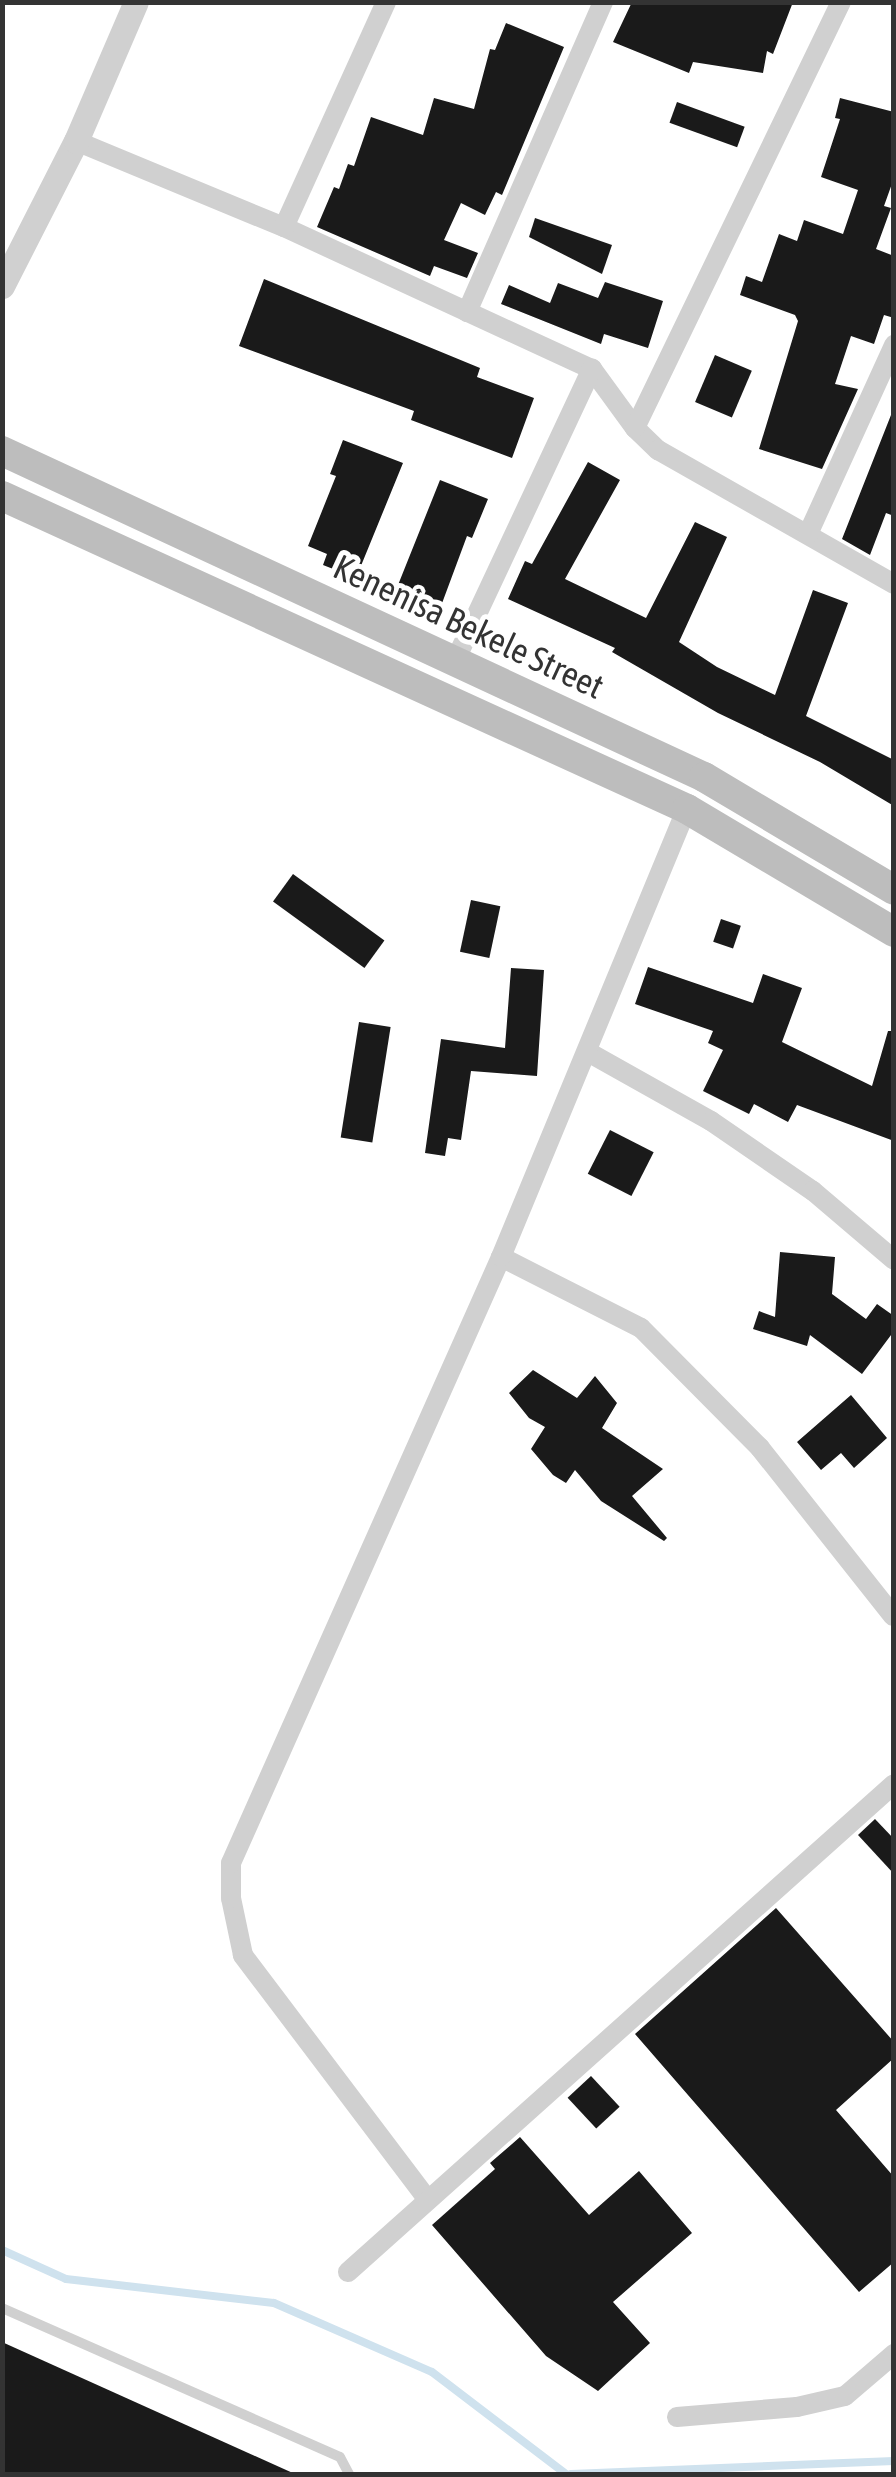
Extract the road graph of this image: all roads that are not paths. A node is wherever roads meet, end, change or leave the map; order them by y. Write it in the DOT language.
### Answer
graph roads {
  1 [pos="136,2"];
  2 [pos="386,2"];
  3 [pos="603,2"];
  4 [pos="842,2"];
  5 [pos="76,141"];
  6 [pos="284,226"];
  7 [pos="2,286"];
  8 [pos="467,312"];
  9 [pos="894,345"];
  10 [pos="592,369"];
  11 [pos="635,428"];
  12 [pos="2,451"];
  13 [pos="2,496"];
  14 [pos="808,534"];
  15 [pos="894,584"];
  16 [pos="455,661"];
  17 [pos="687,809"];
  18 [pos="894,890"];
  19 [pos="894,932"];
  20 [pos="588,1052"];
  21 [pos="501,1257"];
  22 [pos="894,1260"];
  23 [pos="893,1616"];
  24 [pos="894,1784"];
  25 [pos="428,2200"];
  26 [pos="348,2272"];
  27 [pos="2,2308"];
  28 [pos="894,2354"];
  29 [pos="677,2417"];
  30 [pos="348,2474"];
  1 -- 5 [label="street"];
  2 -- 6 [label="street"];
  3 -- 8 [label="street"];
  4 -- 11 [label="street"];
  5 -- 6 [label="street"];
  5 -- 7 [label="street"];
  6 -- 8 [label="street"];
  8 -- 10 [label="street"];
  9 -- 14 [label="street"];
  10 -- 11 [label="street"];
  10 -- 16 [label="street"];
  11 -- 14 [label="street"];
  12 -- 16 [label="main road, Kenenisa Bekele Street"];
  13 -- 17 [label="main road"];
  14 -- 15 [label="street"];
  16 -- 18 [label="main road, Kenenisa Bekele Street"];
  17 -- 19 [label="main road"];
  17 -- 20 [label="street"];
  20 -- 21 [label="street"];
  20 -- 22 [label="street"];
  21 -- 23 [label="street"];
  21 -- 25 [label="street"];
  24 -- 25 [label="street"];
  25 -- 26 [label="street"];
  27 -- 30 [label="lane"];
  28 -- 29 [label="street"];
}
